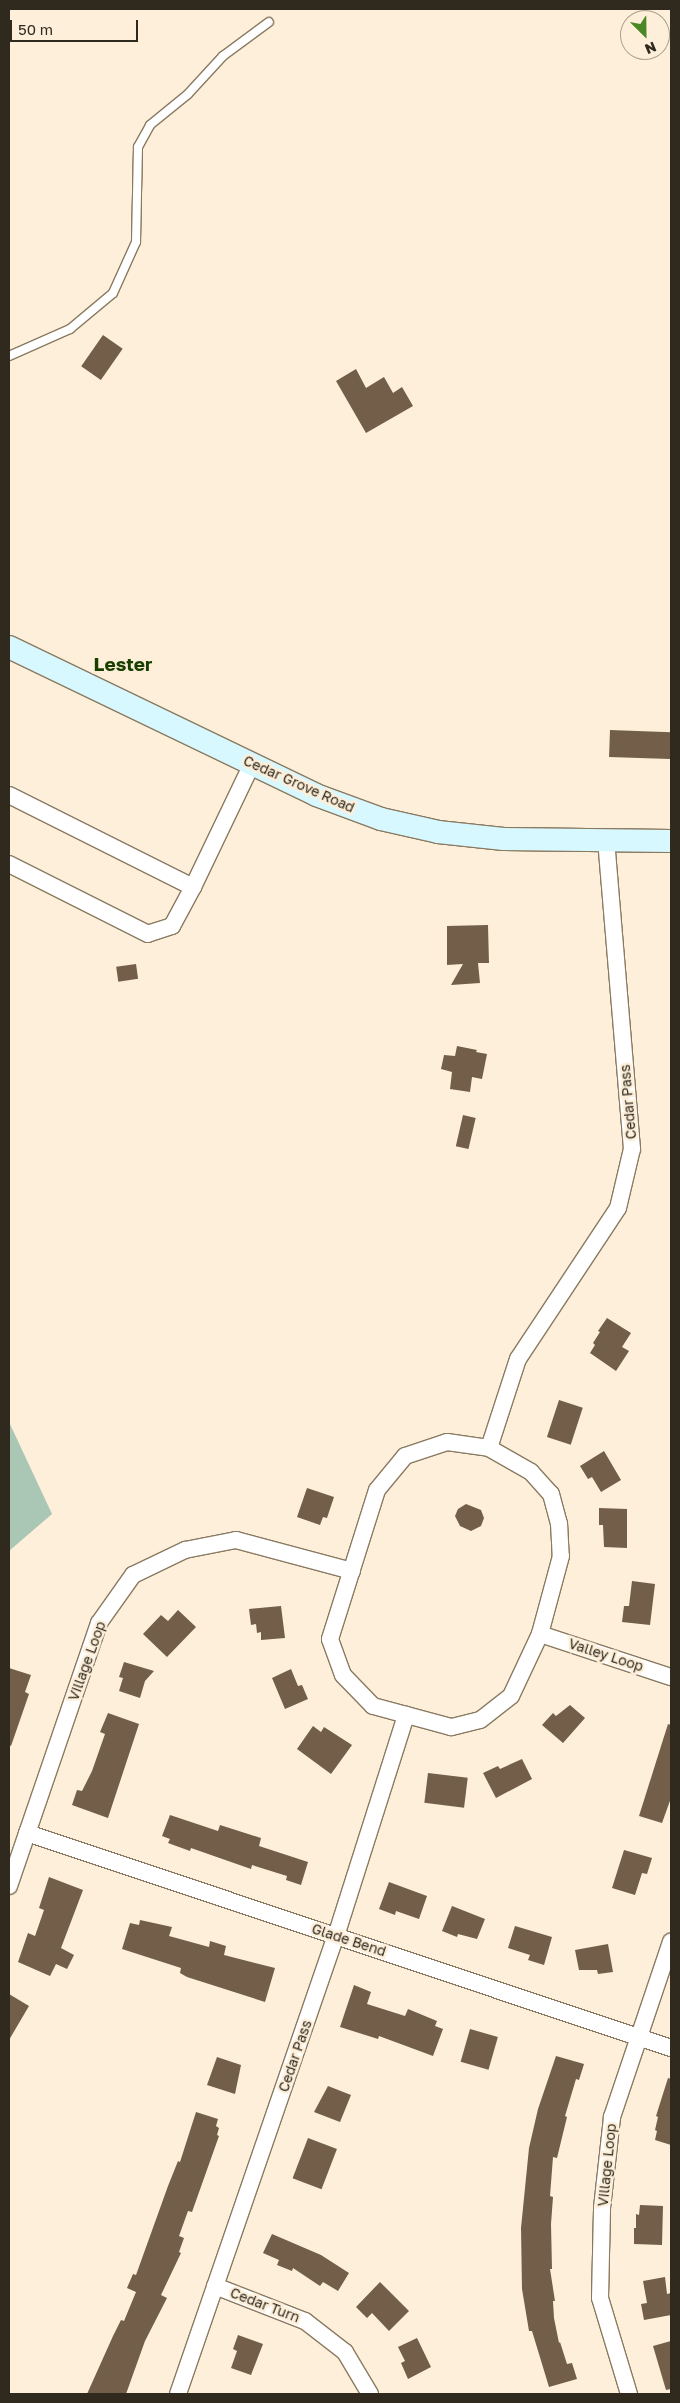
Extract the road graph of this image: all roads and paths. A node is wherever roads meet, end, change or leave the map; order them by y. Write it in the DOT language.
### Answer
graph roads {
  1 [pos="268,22"];
  2 [pos="9,356"];
  3 [pos="9,647"];
  4 [pos="252,764"];
  5 [pos="9,795"];
  6 [pos="606,840"];
  7 [pos="671,841"];
  8 [pos="9,864"];
  9 [pos="193,887"];
  10 [pos="489,1448"];
  11 [pos="352,1571"];
  12 [pos="540,1634"];
  13 [pos="671,1677"];
  14 [pos="406,1715"];
  15 [pos="27,1832"];
  16 [pos="9,1886"];
  17 [pos="336,1936"];
  18 [pos="671,1942"];
  19 [pos="639,2037"];
  20 [pos="671,2048"];
  21 [pos="215,2286"];
  22 [pos="178,2394"];
  23 [pos="370,2394"];
  24 [pos="629,2394"];
  1 -- 2 [label="lane"];
  3 -- 4 [label="main road, Cedar Grove Road"];
  4 -- 6 [label="main road, Cedar Grove Road"];
  4 -- 9 [label="street"];
  5 -- 9 [label="street"];
  6 -- 7 [label="main road, Cedar Grove Road"];
  6 -- 10 [label="street, Cedar Pass"];
  8 -- 9 [label="street"];
  10 -- 11 [label="street"];
  10 -- 12 [label="street"];
  11 -- 14 [label="street"];
  11 -- 15 [label="street, Village Loop"];
  12 -- 13 [label="street, Valley Loop"];
  12 -- 14 [label="street"];
  14 -- 17 [label="street, Cedar Pass"];
  15 -- 16 [label="street, Village Loop"];
  15 -- 17 [label="street, Glade Bend"];
  17 -- 19 [label="street, Glade Bend"];
  17 -- 21 [label="street, Cedar Pass"];
  18 -- 19 [label="street, Village Loop"];
  19 -- 20 [label="street, Glade Bend"];
  19 -- 24 [label="street, Village Loop"];
  21 -- 22 [label="street, Cedar Pass"];
  21 -- 23 [label="street, Cedar Turn"];
}
